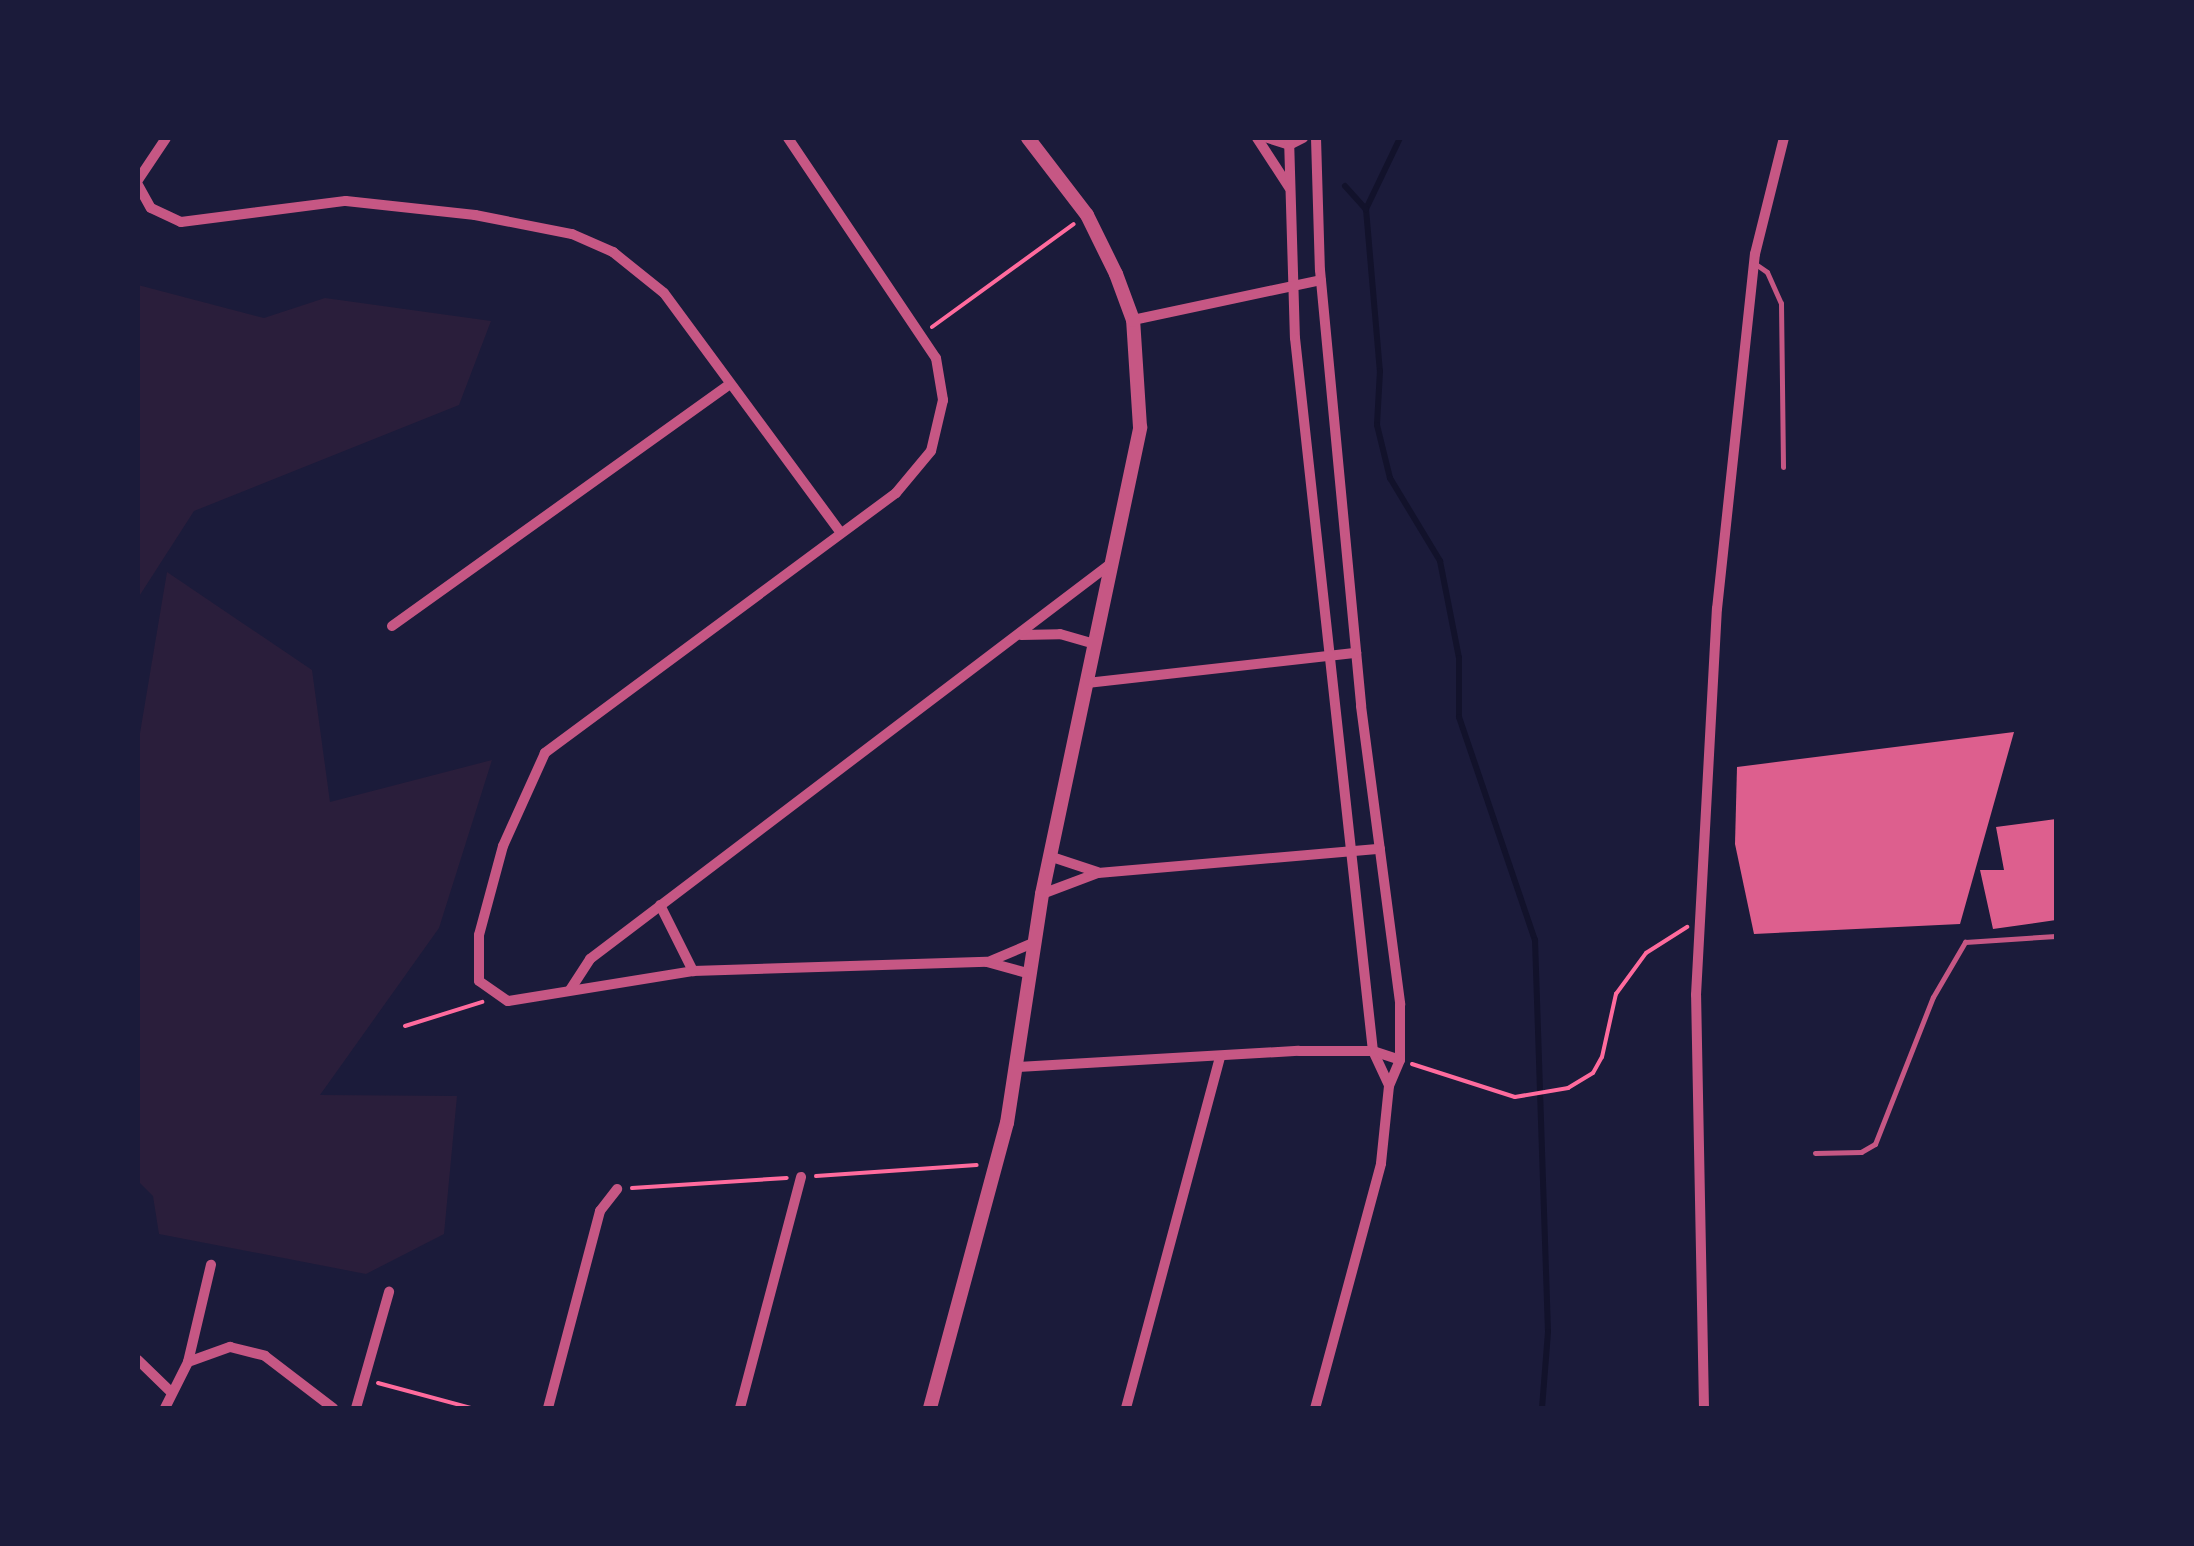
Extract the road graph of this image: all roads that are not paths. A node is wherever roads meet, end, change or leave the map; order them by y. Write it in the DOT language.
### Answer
graph roads {
  1 [pos="166,138"];
  2 [pos="788,138"];
  3 [pos="1028,138"];
  4 [pos="1257,138"];
  5 [pos="1268,138"];
  6 [pos="1304,138"];
  7 [pos="1316,138"];
  8 [pos="1784,138"];
  9 [pos="1289,141"];
  10 [pos="138,187"];
  11 [pos="1289,187"];
  12 [pos="1754,263"];
  13 [pos="1321,280"];
  14 [pos="1291,286"];
  15 [pos="1133,320"];
  16 [pos="730,384"];
  17 [pos="1784,467"];
  18 [pos="840,533"];
  19 [pos="1114,562"];
  20 [pos="392,626"];
  21 [pos="1020,635"];
  22 [pos="1096,644"];
  23 [pos="1356,652"];
  24 [pos="1328,658"];
  25 [pos="1087,683"];
  26 [pos="1380,850"];
  27 [pos="1352,852"];
  28 [pos="1049,856"];
  29 [pos="1098,873"];
  30 [pos="1042,894"];
  31 [pos="660,905"];
  32 [pos="2056,936"];
  33 [pos="1033,943"];
  34 [pos="988,962"];
  35 [pos="693,971"];
  36 [pos="1028,972"];
  37 [pos="570,990"];
  38 [pos="1373,1050"];
  39 [pos="1220,1056"];
  40 [pos="1400,1060"];
  41 [pos="1018,1067"];
  42 [pos="1388,1086"];
  43 [pos="1814,1153"];
  44 [pos="801,1177"];
  45 [pos="617,1189"];
  46 [pos="211,1266"];
  47 [pos="389,1292"];
  48 [pos="138,1360"];
  49 [pos="188,1362"];
  50 [pos="170,1391"];
  51 [pos="165,1408"];
  52 [pos="333,1408"];
  53 [pos="356,1408"];
  54 [pos="548,1408"];
  55 [pos="740,1408"];
  56 [pos="930,1408"];
  57 [pos="1126,1408"];
  58 [pos="1315,1408"];
  59 [pos="1704,1408"];
  1 -- 10 [label="street"];
  2 -- 18 [label="street"];
  3 -- 15 [label="street"];
  4 -- 11 [label="street"];
  5 -- 9 [label="street"];
  6 -- 9 [label="street"];
  7 -- 13 [label="street"];
  8 -- 12 [label="street"];
  9 -- 11 [label="street"];
  10 -- 16 [label="street"];
  11 -- 14 [label="street"];
  12 -- 17 [label="lane"];
  12 -- 59 [label="street"];
  13 -- 14 [label="street"];
  13 -- 23 [label="street"];
  14 -- 15 [label="street"];
  14 -- 24 [label="street"];
  15 -- 19 [label="street"];
  16 -- 18 [label="street"];
  16 -- 20 [label="street"];
  18 -- 37 [label="street"];
  19 -- 21 [label="street"];
  19 -- 22 [label="street"];
  21 -- 22 [label="street"];
  21 -- 31 [label="street"];
  22 -- 25 [label="street"];
  23 -- 24 [label="street"];
  23 -- 26 [label="street"];
  24 -- 25 [label="street"];
  24 -- 27 [label="street"];
  25 -- 28 [label="street"];
  26 -- 27 [label="street"];
  26 -- 40 [label="street"];
  27 -- 29 [label="street"];
  27 -- 38 [label="street"];
  28 -- 29 [label="street"];
  28 -- 30 [label="street"];
  29 -- 30 [label="street"];
  30 -- 33 [label="street"];
  31 -- 35 [label="street"];
  31 -- 37 [label="street"];
  32 -- 43 [label="lane"];
  33 -- 34 [label="street"];
  33 -- 36 [label="street"];
  34 -- 35 [label="street"];
  34 -- 36 [label="street"];
  35 -- 37 [label="street"];
  36 -- 41 [label="street"];
  38 -- 39 [label="street"];
  38 -- 40 [label="street"];
  38 -- 42 [label="street"];
  39 -- 41 [label="street"];
  39 -- 57 [label="street"];
  40 -- 42 [label="street"];
  41 -- 56 [label="street"];
  42 -- 58 [label="street"];
  44 -- 55 [label="street"];
  45 -- 54 [label="street"];
  46 -- 49 [label="street"];
  47 -- 53 [label="street"];
  48 -- 50 [label="street"];
  49 -- 50 [label="street"];
  49 -- 52 [label="street"];
  50 -- 51 [label="street"];
}
